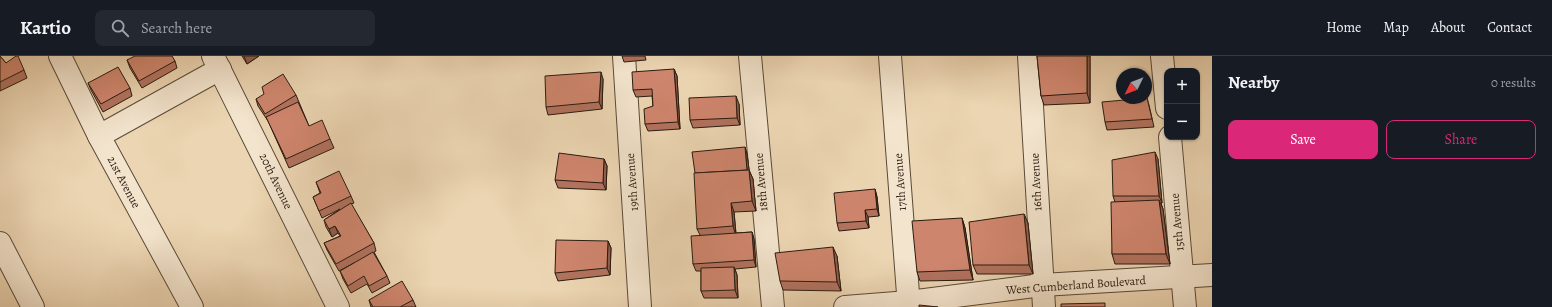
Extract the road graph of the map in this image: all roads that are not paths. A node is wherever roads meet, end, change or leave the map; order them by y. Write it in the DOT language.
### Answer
graph roads {
  1 [pos="60,56"];
  2 [pos="624,56"];
  3 [pos="750,56"];
  4 [pos="890,56"];
  5 [pos="1029,56"];
  6 [pos="1162,56"];
  7 [pos="217,63"];
  8 [pos="1167,104"];
  9 [pos="100,136"];
  10 [pos="1170,140"];
  11 [pos="0,243"];
  12 [pos="1212,275"];
  13 [pos="1182,277"];
  14 [pos="1042,285"];
  15 [pos="909,304"];
  16 [pos="33,307"];
  17 [pos="192,307"];
  18 [pos="338,307"];
  19 [pos="640,307"];
  20 [pos="773,307"];
  21 [pos="845,307"];
  22 [pos="1044,307"];
  23 [pos="1185,307"];
  1 -- 9 [label="street, 21st Avenue"];
  2 -- 19 [label="street, 19th Avenue"];
  3 -- 20 [label="street, 18th Avenue"];
  4 -- 15 [label="street, 17th Avenue"];
  5 -- 14 [label="street, 16th Avenue"];
  6 -- 8 [label="street"];
  7 -- 9 [label="street"];
  7 -- 18 [label="street, 20th Avenue"];
  9 -- 17 [label="street, 21st Avenue"];
  10 -- 13 [label="street, 15th Avenue"];
  11 -- 16 [label="street"];
  12 -- 13 [label="street, West Cumberland Boulevard"];
  13 -- 14 [label="street, West Cumberland Boulevard"];
  13 -- 23 [label="street, 15th Avenue"];
  14 -- 15 [label="street, West Cumberland Boulevard"];
  14 -- 22 [label="street, 16th Avenue"];
  15 -- 21 [label="street, West Cumberland Boulevard"];
}
